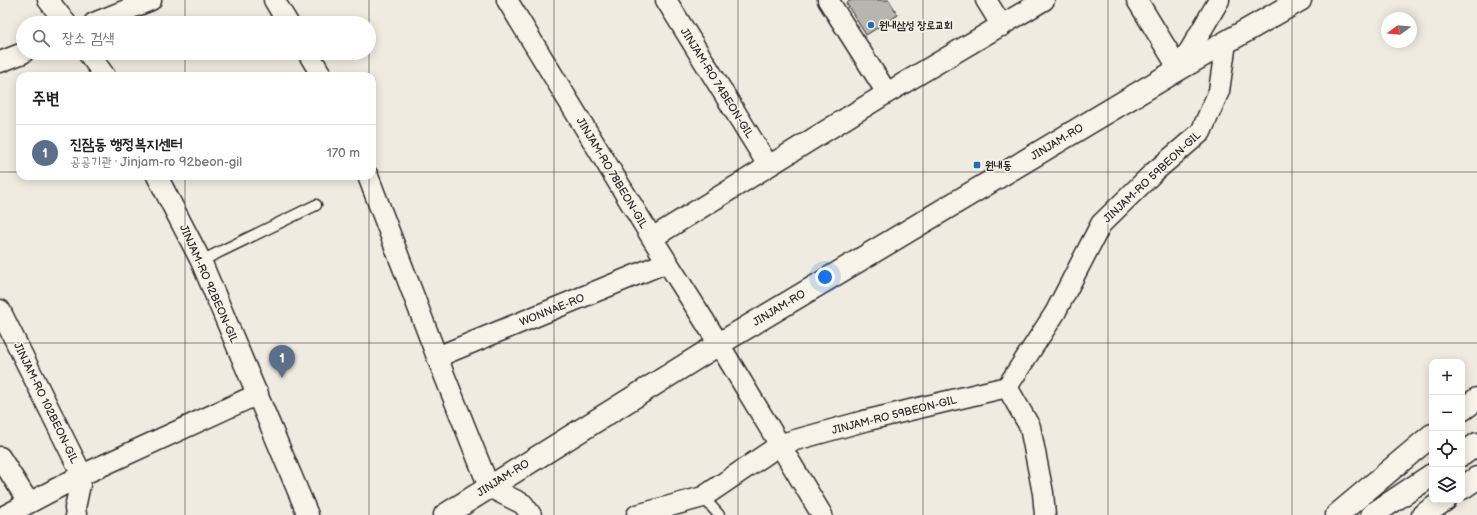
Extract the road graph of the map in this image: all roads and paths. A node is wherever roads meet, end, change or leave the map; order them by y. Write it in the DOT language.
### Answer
graph roads {
  1 [pos="48,0"];
  2 [pos="151,0"];
  3 [pos="274,0"];
  4 [pos="507,0"];
  5 [pos="666,0"];
  6 [pos="828,0"];
  7 [pos="986,0"];
  8 [pos="1044,0"];
  9 [pos="1137,0"];
  10 [pos="1219,0"];
  11 [pos="1300,0"];
  12 [pos="61,16"];
  13 [pos="111,16"];
  14 [pos="284,16"];
  15 [pos="1002,26"];
  16 [pos="1226,42"];
  17 [pos="16,55"];
  18 [pos="93,60"];
  19 [pos="312,60"];
  20 [pos="0,62"];
  21 [pos="1179,69"];
  22 [pos="102,72"];
  23 [pos="320,72"];
  24 [pos="886,93"];
  25 [pos="768,165"];
  26 [pos="159,180"];
  27 [pos="370,180"];
  28 [pos="316,205"];
  29 [pos="652,238"];
  30 [pos="201,261"];
  31 [pos="667,262"];
  32 [pos="0,310"];
  33 [pos="719,344"];
  34 [pos="437,357"];
  35 [pos="1007,387"];
  36 [pos="258,394"];
  37 [pos="1477,399"];
  38 [pos="1465,408"];
  39 [pos="1429,438"];
  40 [pos="780,444"];
  41 [pos="1477,444"];
  42 [pos="1465,453"];
  43 [pos="0,458"];
  44 [pos="82,475"];
  45 [pos="1429,477"];
  46 [pos="1477,478"];
  47 [pos="1465,486"];
  48 [pos="489,487"];
  49 [pos="702,497"];
  50 [pos="29,503"];
  51 [pos="1441,503"];
  52 [pos="6,515"];
  53 [pos="76,515"];
  54 [pos="308,515"];
  55 [pos="445,515"];
  56 [pos="531,515"];
  57 [pos="637,515"];
  58 [pos="719,515"];
  59 [pos="822,515"];
  60 [pos="1046,515"];
  61 [pos="1337,515"];
  62 [pos="1372,515"];
  63 [pos="1423,515"];
  1 -- 12 [label="street"];
  2 -- 13 [label="street"];
  3 -- 14 [label="street"];
  4 -- 29 [label="street, JINJAM-RO 78BEON-GIL"];
  5 -- 25 [label="street, JINJAM-RO 74BEON-GIL"];
  6 -- 24 [label="street"];
  7 -- 15 [label="street"];
  8 -- 15 [label="street"];
  9 -- 21 [label="street"];
  10 -- 21 [label="street, JINJAM-RO"];
  11 -- 16 [label="main road, JINJAM-RO"];
  15 -- 24 [label="street"];
  16 -- 21 [label="main road, JINJAM-RO"];
  16 -- 35 [label="street, JINJAM-RO 59BEON-GIL"];
  17 -- 20 [label="street"];
  18 -- 22 [label="street"];
  19 -- 23 [label="street"];
  21 -- 33 [label="main road, JINJAM-RO"];
  24 -- 25 [label="street"];
  25 -- 29 [label="street"];
  26 -- 30 [label="street, JINJAM-RO 92BEON-GIL"];
  27 -- 34 [label="street"];
  28 -- 30 [label="lane"];
  29 -- 31 [label="street, JINJAM-RO 78BEON-GIL"];
  30 -- 36 [label="street, JINJAM-RO 92BEON-GIL"];
  31 -- 33 [label="street, JINJAM-RO 78BEON-GIL"];
  31 -- 34 [label="street, WONNAE-RO"];
  32 -- 44 [label="street, JINJAM-RO 102BEON-GIL"];
  33 -- 40 [label="street, JINJAM-RO 78BEON-GIL"];
  33 -- 48 [label="main road, JINJAM-RO"];
  34 -- 48 [label="street"];
  35 -- 40 [label="street, JINJAM-RO 59BEON-GIL"];
  35 -- 60 [label="street"];
  36 -- 44 [label="street"];
  36 -- 54 [label="street, JINJAM-RO 92BEON-GIL"];
  37 -- 38 [label="main road"];
  39 -- 61 [label="main road"];
  40 -- 49 [label="street, JINJAM-RO 59BEON-GIL"];
  40 -- 59 [label="street"];
  41 -- 42 [label="main road"];
  43 -- 50 [label="street"];
  44 -- 50 [label="street, JINJAM-RO 102BEON-GIL"];
  44 -- 53 [label="street, JINJAM-RO 102BEON-GIL"];
  45 -- 62 [label="main road"];
  46 -- 47 [label="main road"];
  48 -- 55 [label="main road, JINJAM-RO"];
  48 -- 56 [label="street"];
  49 -- 57 [label="street, JINJAM-RO 59BEON-GIL"];
  49 -- 58 [label="lane"];
  50 -- 52 [label="street, JINJAM-RO 102BEON-GIL"];
  51 -- 63 [label="main road"];
}
